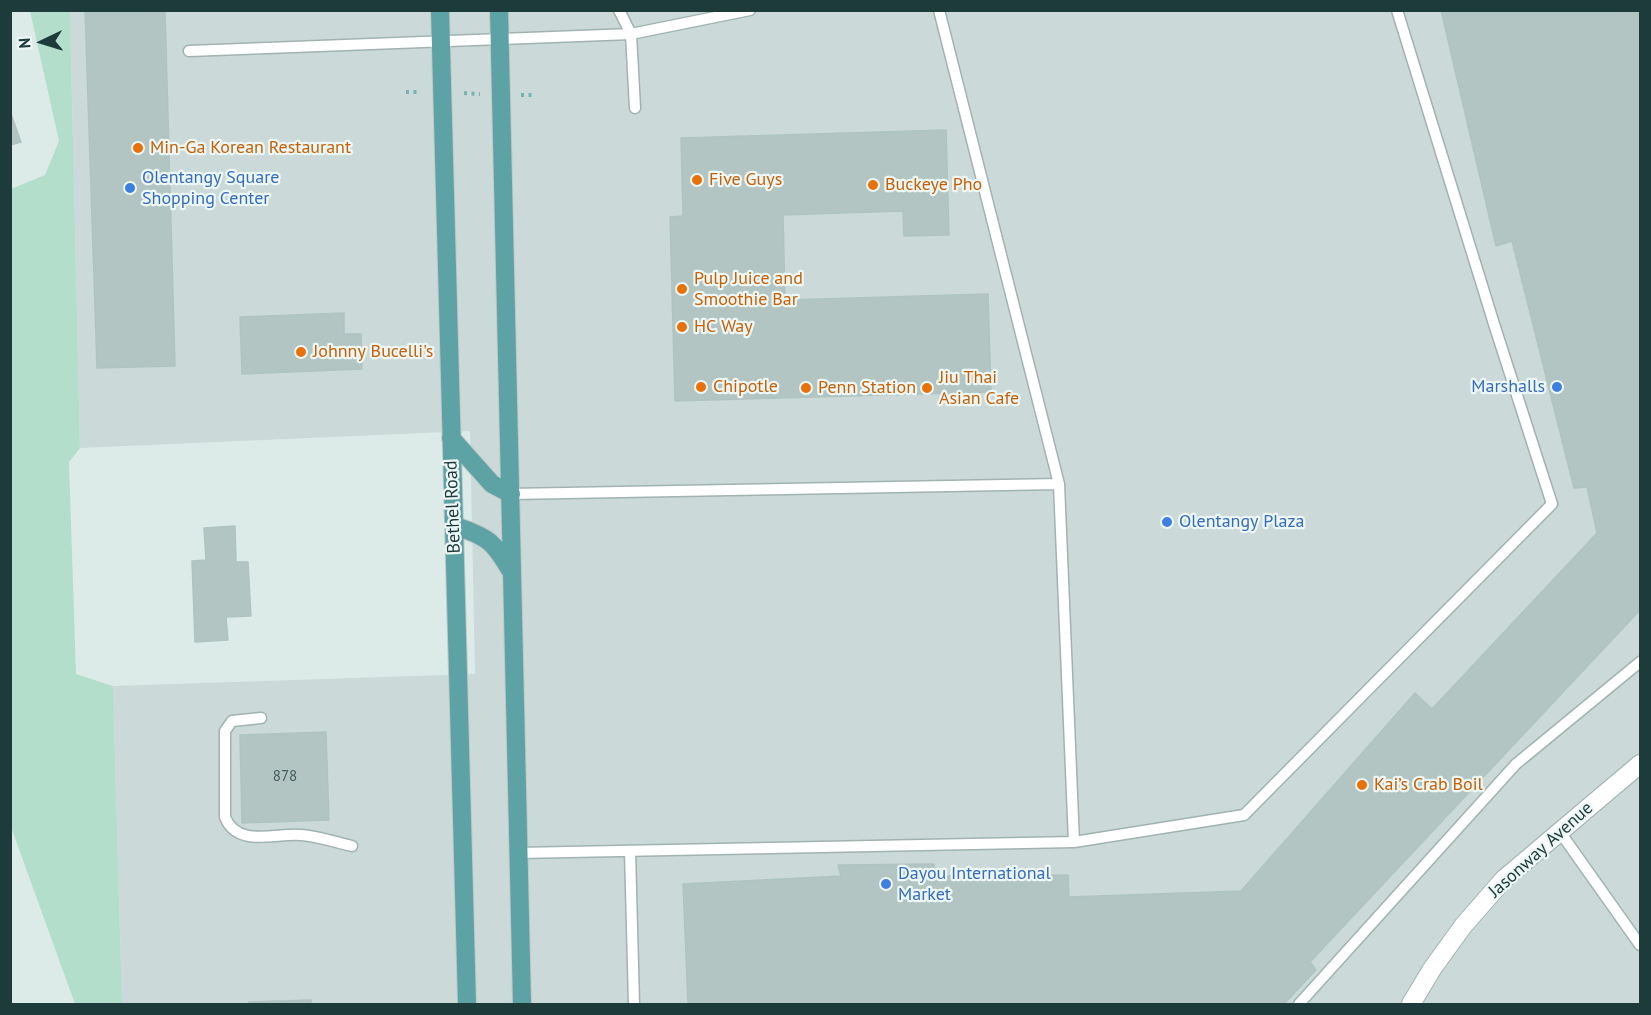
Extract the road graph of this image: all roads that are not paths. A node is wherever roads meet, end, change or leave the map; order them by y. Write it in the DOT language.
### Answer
graph roads {
  1 [pos="440,10"];
  2 [pos="499,10"];
  3 [pos="619,10"];
  4 [pos="750,10"];
  5 [pos="939,10"];
  6 [pos="1397,10"];
  7 [pos="631,34"];
  8 [pos="500,38"];
  9 [pos="441,41"];
  10 [pos="189,51"];
  11 [pos="634,108"];
  12 [pos="451,438"];
  13 [pos="1059,484"];
  14 [pos="511,494"];
  15 [pos="455,526"];
  16 [pos="513,574"];
  17 [pos="1641,662"];
  18 [pos="261,718"];
  19 [pos="1641,764"];
  20 [pos="1560,832"];
  21 [pos="1074,842"];
  22 [pos="352,846"];
  23 [pos="630,851"];
  24 [pos="518,853"];
  25 [pos="1641,945"];
  26 [pos="467,1005"];
  27 [pos="522,1005"];
  28 [pos="634,1005"];
  29 [pos="1299,1005"];
  30 [pos="1411,1005"];
  1 -- 9 [label="main road, Bethel Road"];
  2 -- 8 [label="main road"];
  3 -- 7 [label="lane"];
  4 -- 7 [label="lane"];
  5 -- 13 [label="lane"];
  6 -- 21 [label="lane"];
  7 -- 8 [label="lane"];
  7 -- 11 [label="lane"];
  8 -- 9 [label="lane"];
  8 -- 14 [label="main road"];
  9 -- 10 [label="lane"];
  9 -- 12 [label="main road, Bethel Road"];
  12 -- 14 [label="main road"];
  12 -- 15 [label="main road, Bethel Road"];
  13 -- 14 [label="lane"];
  13 -- 21 [label="lane"];
  14 -- 16 [label="main road"];
  15 -- 16 [label="main road"];
  15 -- 26 [label="main road, Bethel Road"];
  16 -- 24 [label="main road"];
  17 -- 29 [label="lane"];
  18 -- 22 [label="lane"];
  19 -- 20 [label="street, Jasonway Avenue"];
  20 -- 25 [label="lane"];
  20 -- 30 [label="street, Jasonway Avenue"];
  21 -- 23 [label="lane"];
  23 -- 24 [label="lane"];
  23 -- 28 [label="lane"];
  24 -- 27 [label="main road"];
}
